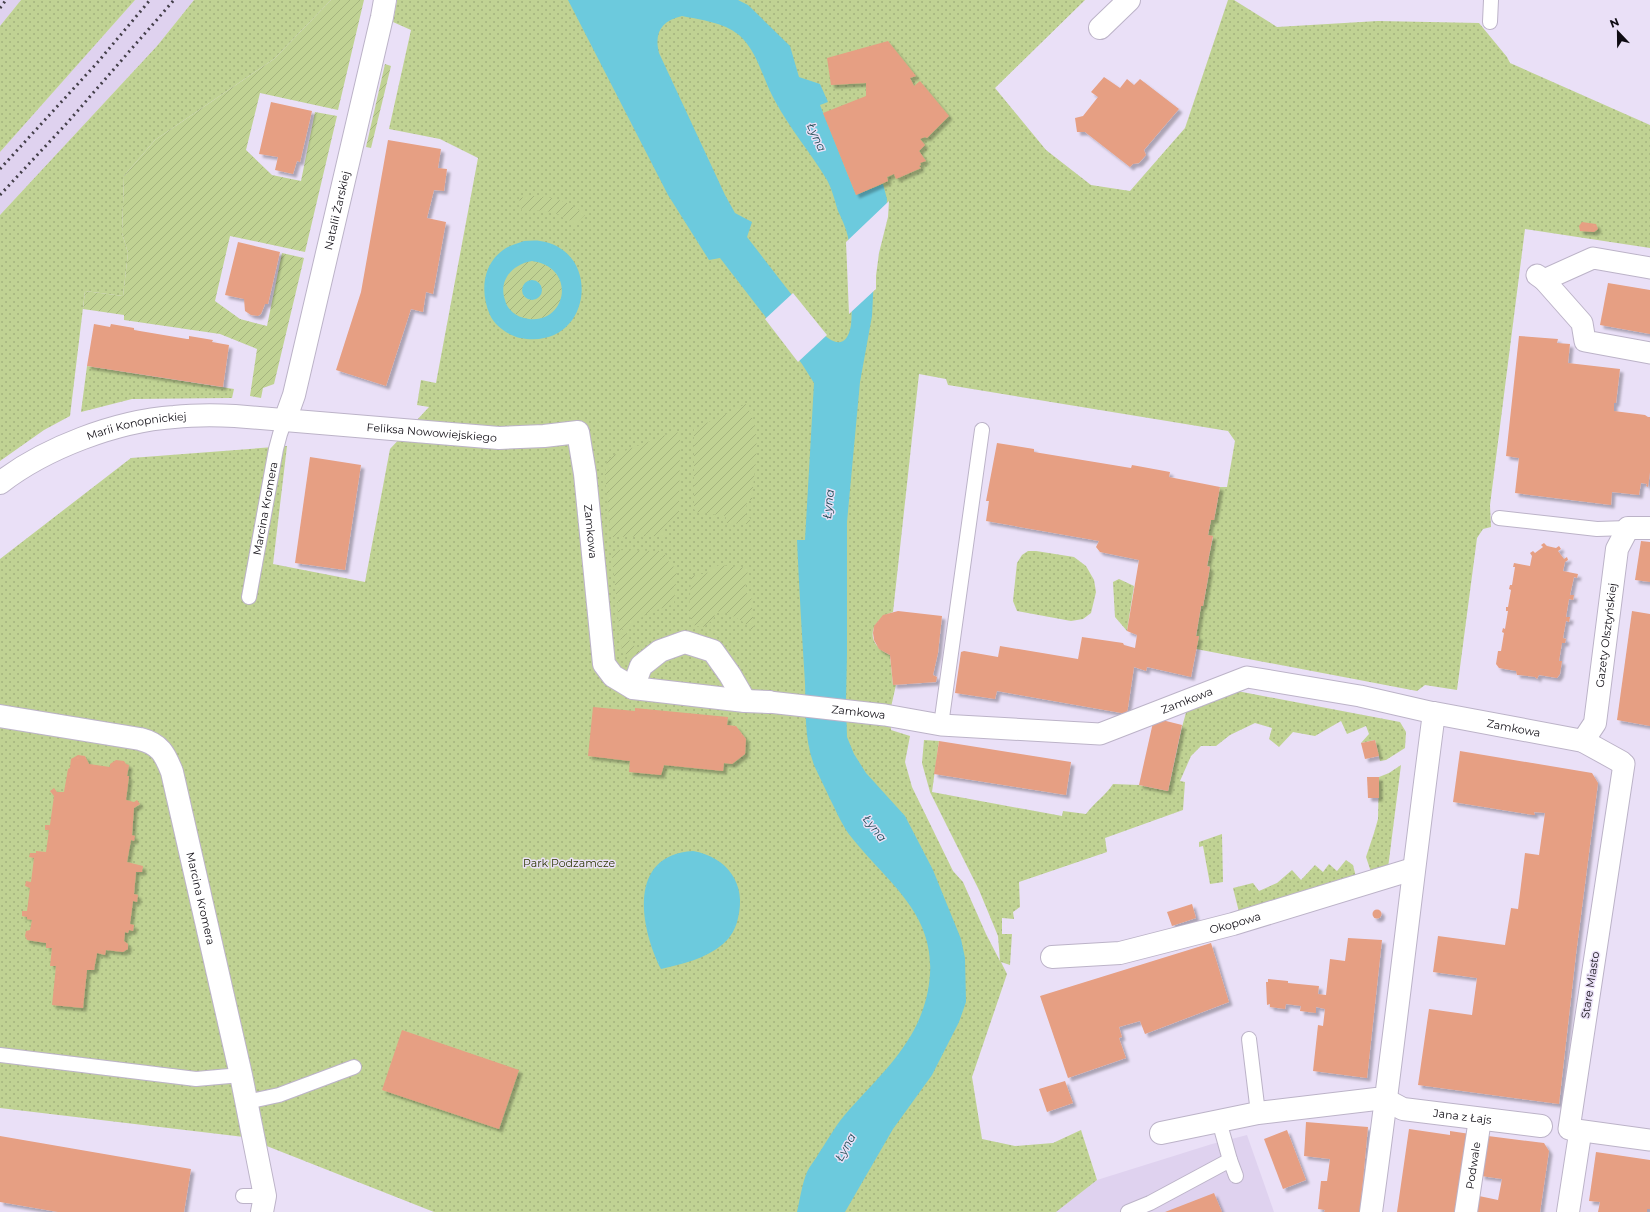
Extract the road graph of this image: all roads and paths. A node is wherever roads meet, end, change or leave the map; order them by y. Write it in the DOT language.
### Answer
graph roads {
  1 [pos="385,0"];
  2 [pos="1491,0"];
  3 [pos="1122,3"];
  4 [pos="1490,22"];
  5 [pos="1100,28"];
  6 [pos="1650,268"];
  7 [pos="1650,353"];
  8 [pos="285,420"];
  9 [pos="982,430"];
  10 [pos="578,432"];
  11 [pos="0,484"];
  12 [pos="1499,518"];
  13 [pos="1628,528"];
  14 [pos="1650,528"];
  15 [pos="249,597"];
  16 [pos="633,688"];
  17 [pos="745,701"];
  18 [pos="769,702"];
  19 [pos="1434,713"];
  20 [pos="0,716"];
  21 [pos="941,725"];
  22 [pos="1583,741"];
  23 [pos="1620,762"];
  24 [pos="1413,869"];
  25 [pos="1052,957"];
  26 [pos="1249,1039"];
  27 [pos="0,1055"];
  28 [pos="354,1067"];
  29 [pos="241,1075"];
  30 [pos="1386,1100"];
  31 [pos="246,1102"];
  32 [pos="1258,1113"];
  33 [pos="1480,1119"];
  34 [pos="1219,1121"];
  35 [pos="1547,1127"];
  36 [pos="1161,1133"];
  37 [pos="1580,1134"];
  38 [pos="1650,1140"];
  39 [pos="1230,1160"];
  40 [pos="1236,1176"];
  41 [pos="243,1196"];
  42 [pos="263,1204"];
  43 [pos="1128,1212"];
  44 [pos="1371,1212"];
  45 [pos="1466,1212"];
  46 [pos="1568,1212"];
  1 -- 8 [label="street, Natalii Żarskiej"];
  2 -- 4 [label="lane"];
  3 -- 5 [label="street"];
  6 -- 7 [label="street"];
  8 -- 10 [label="street, Feliksa Nowowiejskiego"];
  8 -- 11 [label="street, Marii Konopnickiej"];
  8 -- 15 [label="lane, Marcina Kromera"];
  9 -- 21 [label="lane"];
  10 -- 16 [label="street, Zamkowa"];
  12 -- 13 [label="lane"];
  13 -- 14 [label="street"];
  13 -- 22 [label="street, Gazety Olsztyńskiej"];
  16 -- 17 [label="street, Zamkowa"];
  16 -- 17 [label="street"];
  17 -- 18 [label="street, Zamkowa"];
  18 -- 21 [label="street, Zamkowa"];
  19 -- 21 [label="street, Zamkowa"];
  19 -- 22 [label="street, Zamkowa"];
  19 -- 24 [label="street"];
  20 -- 29 [label="street, Marcina Kromera"];
  22 -- 23 [label="street, Zamkowa"];
  23 -- 38 [label="street, Stare Miasto"];
  24 -- 25 [label="street, Okopowa"];
  24 -- 30 [label="street"];
  26 -- 32 [label="lane"];
  27 -- 29 [label="lane"];
  28 -- 31 [label="lane"];
  29 -- 31 [label="street, Marcina Kromera"];
  30 -- 32 [label="street"];
  30 -- 33 [label="street, Jana z Łajs"];
  30 -- 44 [label="street"];
  31 -- 42 [label="street, Marcina Kromera"];
  32 -- 34 [label="street"];
  33 -- 35 [label="street, Jana z Łajs"];
  33 -- 45 [label="street, Podwale"];
  34 -- 36 [label="street"];
  34 -- 39 [label="lane"];
  37 -- 46 [label="street"];
  39 -- 40 [label="lane"];
  39 -- 43 [label="lane"];
  41 -- 42 [label="lane"];
}
